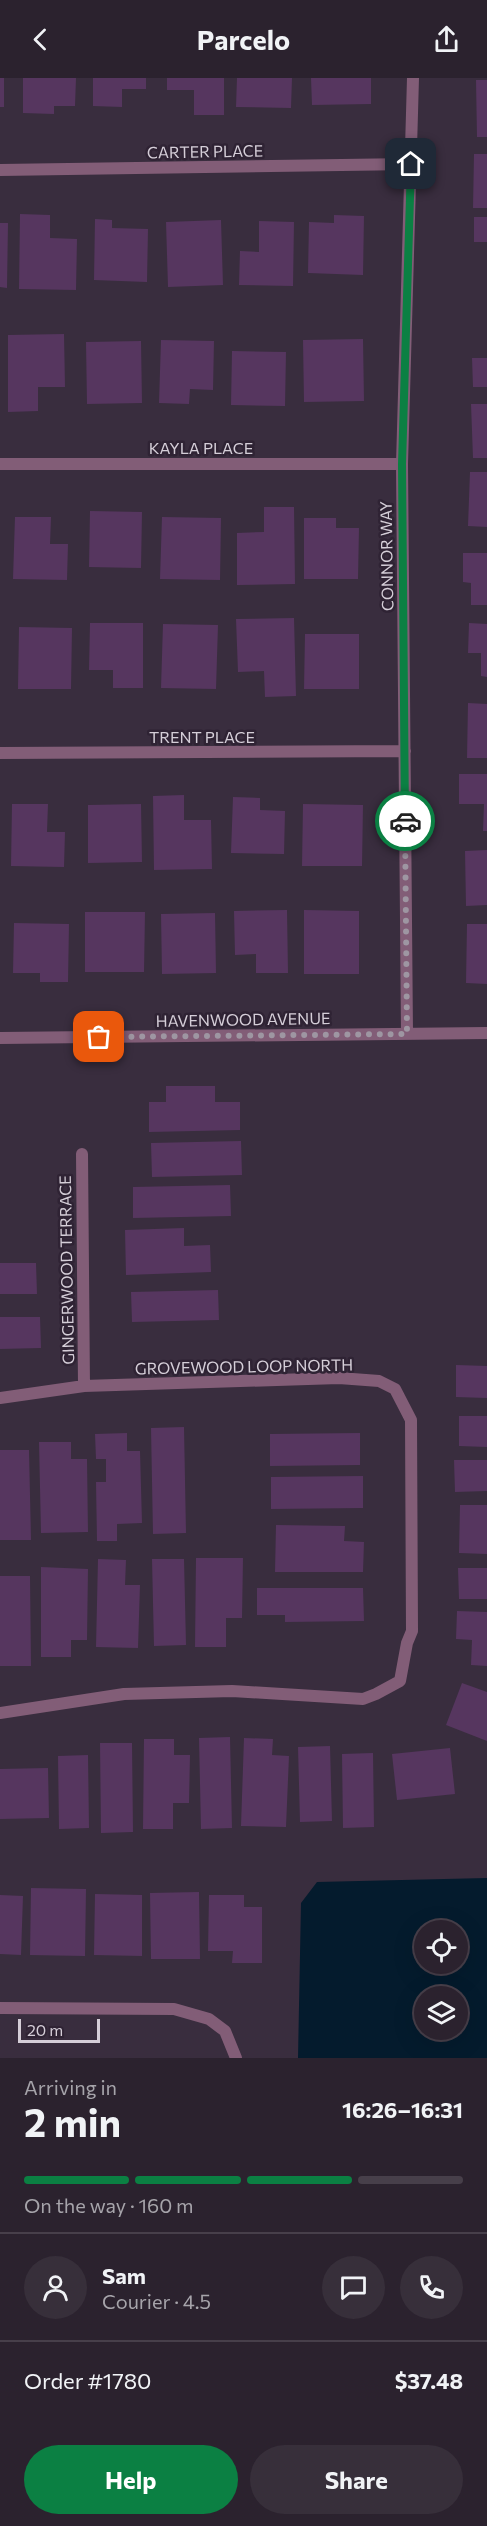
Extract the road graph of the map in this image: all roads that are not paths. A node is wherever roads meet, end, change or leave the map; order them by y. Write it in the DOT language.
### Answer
graph roads {
  1 [pos="413,78"];
  2 [pos="411,164"];
  3 [pos="0,170"];
  4 [pos="0,464"];
  5 [pos="402,464"];
  6 [pos="405,751"];
  7 [pos="0,753"];
  8 [pos="487,1033"];
  9 [pos="407,1034"];
  10 [pos="0,1038"];
  11 [pos="82,1154"];
  12 [pos="84,1386"];
  13 [pos="0,1398"];
  14 [pos="0,1713"];
  15 [pos="0,2008"];
  16 [pos="236,2058"];
  1 -- 2 [label="street, CONNOR WAY"];
  2 -- 3 [label="street, CARTER PLACE"];
  2 -- 5 [label="street, CONNOR WAY"];
  4 -- 5 [label="street, KAYLA PLACE"];
  5 -- 6 [label="street, CONNOR WAY"];
  6 -- 7 [label="street, TRENT PLACE"];
  6 -- 9 [label="street, CONNOR WAY"];
  8 -- 9 [label="street, HAVENWOOD AVENUE"];
  9 -- 10 [label="street, HAVENWOOD AVENUE"];
  11 -- 12 [label="street, GINGERWOOD TERRACE"];
  12 -- 13 [label="street, GROVEWOOD LOOP NORTH"];
  12 -- 14 [label="street, GROVEWOOD LOOP NORTH"];
  15 -- 16 [label="street"];
}
